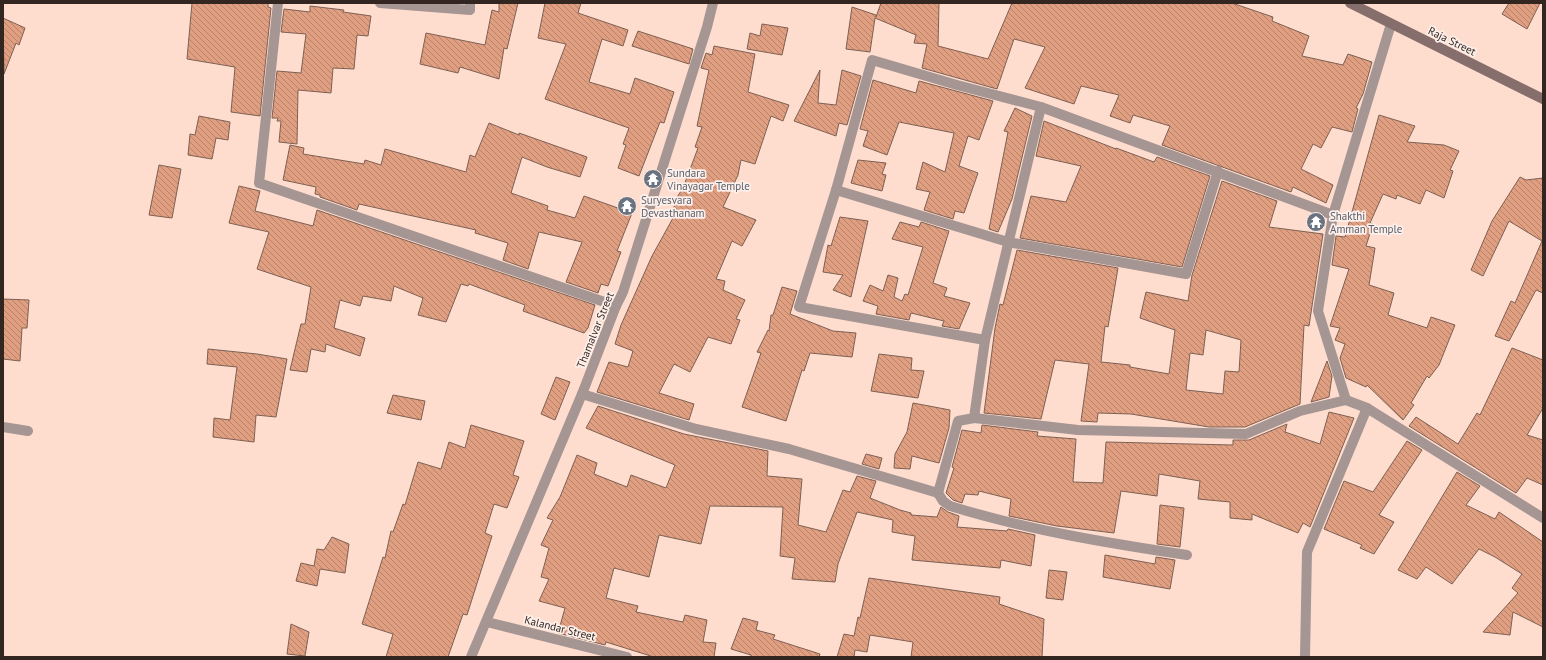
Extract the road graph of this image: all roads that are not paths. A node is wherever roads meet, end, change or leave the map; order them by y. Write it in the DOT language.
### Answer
graph roads {
  1 [pos="278,3"];
  2 [pos="380,3"];
  3 [pos="470,3"];
  4 [pos="713,3"];
  5 [pos="1350,3"];
  6 [pos="1391,24"];
  7 [pos="1543,100"];
  8 [pos="1041,107"];
  9 [pos="1218,172"];
  10 [pos="836,190"];
  11 [pos="1333,215"];
  12 [pos="1008,242"];
  13 [pos="616,306"];
  14 [pos="985,340"];
  15 [pos="582,394"];
  16 [pos="1346,400"];
  17 [pos="1366,408"];
  18 [pos="974,418"];
  19 [pos="3,427"];
  20 [pos="28,431"];
  21 [pos="938,493"];
  22 [pos="1543,518"];
  23 [pos="1188,556"];
  24 [pos="486,622"];
  25 [pos="471,657"];
  26 [pos="628,657"];
  27 [pos="1305,657"];
  1 -- 13 [label="street"];
  2 -- 3 [label="street"];
  4 -- 13 [label="street, Thamalvar Street"];
  5 -- 6 [label="main road, Raja Street"];
  6 -- 7 [label="main road, Raja Street"];
  6 -- 11 [label="street"];
  8 -- 9 [label="street"];
  8 -- 10 [label="street"];
  8 -- 12 [label="street"];
  9 -- 11 [label="street"];
  9 -- 12 [label="street"];
  10 -- 12 [label="street"];
  10 -- 14 [label="street"];
  11 -- 16 [label="street"];
  12 -- 14 [label="street"];
  13 -- 15 [label="street, Thamalvar Street"];
  14 -- 18 [label="street"];
  15 -- 21 [label="street"];
  15 -- 24 [label="street, Thamalvar Street"];
  16 -- 17 [label="street"];
  16 -- 18 [label="street"];
  17 -- 22 [label="street"];
  17 -- 27 [label="street"];
  18 -- 21 [label="street"];
  19 -- 20 [label="street"];
  21 -- 23 [label="street"];
  24 -- 25 [label="street, Thamalvar Street"];
  24 -- 26 [label="street, Kalandar Street"];
}
